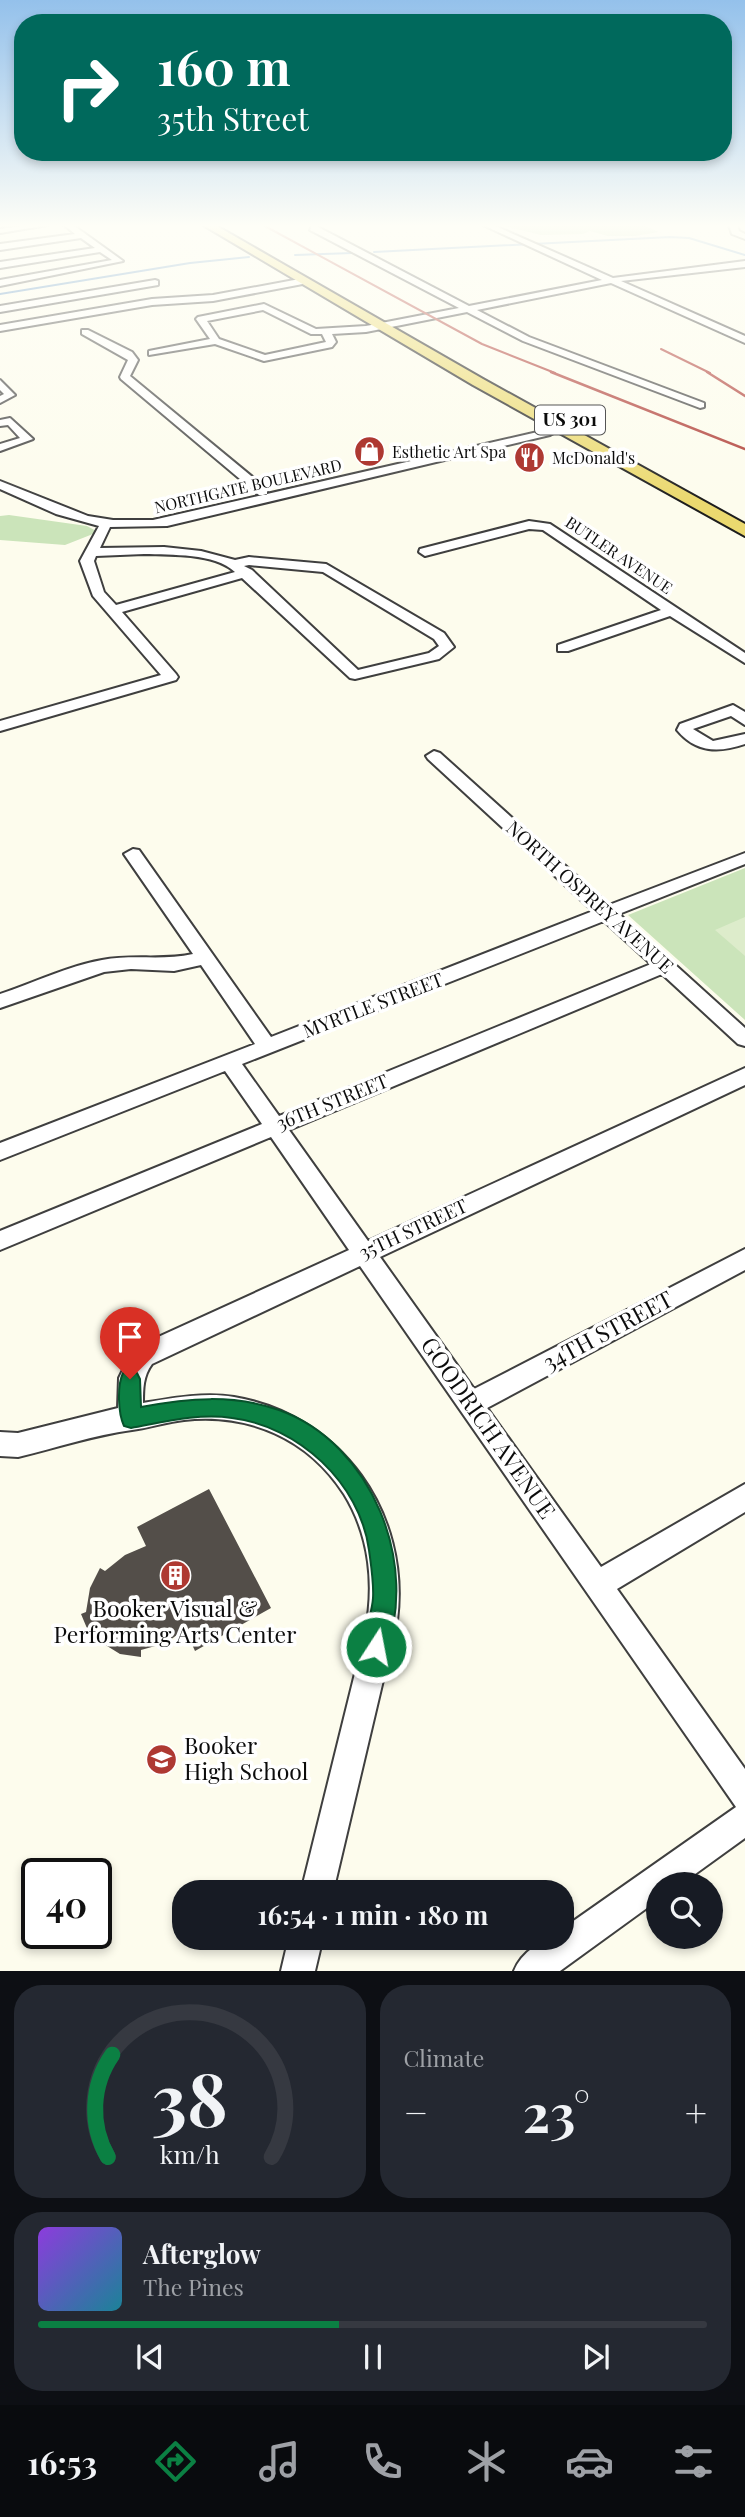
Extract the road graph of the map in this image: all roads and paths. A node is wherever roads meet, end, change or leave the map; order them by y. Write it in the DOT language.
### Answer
graph roads {
  1 [pos="68,317"];
  2 [pos="202,317"];
  3 [pos="281,317"];
  4 [pos="367,317"];
  5 [pos="386,317"];
  6 [pos="427,317"];
  7 [pos="483,317"];
  8 [pos="693,317"];
  9 [pos="397,323"];
  10 [pos="382,326"];
  11 [pos="0,328"];
  12 [pos="85,332"];
  13 [pos="326,332"];
  14 [pos="745,340"];
  15 [pos="216,341"];
  16 [pos="153,353"];
  17 [pos="0,383"];
  18 [pos="4,398"];
  19 [pos="701,405"];
  20 [pos="0,423"];
  21 [pos="575,423"];
  22 [pos="558,427"];
  23 [pos="0,448"];
  24 [pos="0,485"];
  25 [pos="263,492"];
  26 [pos="745,516"];
  27 [pos="106,524"];
  28 [pos="745,531"];
  29 [pos="91,552"];
  30 [pos="425,552"];
  31 [pos="234,564"];
  32 [pos="247,573"];
  33 [pos="113,610"];
  34 [pos="672,611"];
  35 [pos="563,648"];
  36 [pos="745,659"];
  37 [pos="741,713"];
  38 [pos="0,726"];
  39 [pos="745,739"];
  40 [pos="434,756"];
  41 [pos="133,854"];
  42 [pos="745,858"];
  43 [pos="607,913"];
  44 [pos="205,958"];
  45 [pos="665,965"];
  46 [pos="0,1001"];
  47 [pos="745,1039"];
  48 [pos="267,1046"];
  49 [pos="229,1061"];
  50 [pos="745,1076"];
  51 [pos="275,1125"];
  52 [pos="0,1152"];
  53 [pos="0,1241"];
  54 [pos="363,1252"];
  55 [pos="745,1259"];
  56 [pos="472,1403"];
  57 [pos="131,1419"];
  58 [pos="0,1444"];
  59 [pos="745,1497"];
  60 [pos="598,1585"];
  61 [pos="745,1795"];
  62 [pos="745,1819"];
  63 [pos="320,1880"];
  64 [pos="303,1950"];
  65 [pos="298,1971"];
  66 [pos="531,1971"];
  1 -- 11 [label="street"];
  2 -- 15 [label="street"];
  3 -- 13 [label="street"];
  4 -- 10 [label="main road, US 301"];
  5 -- 9 [label="main road, US 301"];
  6 -- 9 [label="street"];
  7 -- 19 [label="street"];
  8 -- 14 [label="street"];
  9 -- 10 [label="street"];
  9 -- 21 [label="main road, US 301"];
  10 -- 13 [label="street"];
  10 -- 22 [label="main road, US 301"];
  12 -- 25 [label="street"];
  13 -- 15 [label="street"];
  15 -- 16 [label="street"];
  17 -- 18 [label="street"];
  20 -- 23 [label="street"];
  21 -- 22 [label="street, NORTHGATE BOULEVARD"];
  21 -- 26 [label="main road, US 301"];
  22 -- 25 [label="street, NORTHGATE BOULEVARD"];
  22 -- 27 [label="street, NORTHGATE BOULEVARD"];
  22 -- 28 [label="main road, US 301"];
  24 -- 27 [label="street, NORTHGATE BOULEVARD"];
  25 -- 27 [label="street, NORTHGATE BOULEVARD"];
  27 -- 29 [label="street"];
  29 -- 31 [label="street"];
  29 -- 33 [label="street"];
  30 -- 34 [label="street, BUTLER AVENUE"];
  31 -- 32 [label="street"];
  31 -- 32 [label="street"];
  32 -- 33 [label="street"];
  33 -- 38 [label="street"];
  34 -- 35 [label="street, BUTLER AVENUE"];
  34 -- 36 [label="street, BUTLER AVENUE"];
  37 -- 39 [label="street"];
  40 -- 43 [label="street, NORTH OSPREY AVENUE"];
  41 -- 44 [label="street"];
  42 -- 43 [label="street, MYRTLE STREET"];
  43 -- 45 [label="street, NORTH OSPREY AVENUE"];
  43 -- 48 [label="street, MYRTLE STREET"];
  44 -- 46 [label="street"];
  44 -- 48 [label="street"];
  45 -- 47 [label="street, NORTH OSPREY AVENUE"];
  45 -- 51 [label="street, 36TH STREET"];
  48 -- 49 [label="street, MYRTLE STREET"];
  49 -- 51 [label="street, GOODRICH AVENUE"];
  49 -- 52 [label="street, MYRTLE STREET"];
  50 -- 54 [label="street, 35TH STREET"];
  51 -- 53 [label="street, 36TH STREET"];
  51 -- 54 [label="street, GOODRICH AVENUE"];
  54 -- 56 [label="street, GOODRICH AVENUE"];
  54 -- 57 [label="street, 35TH STREET"];
  55 -- 56 [label="street, 34TH STREET"];
  56 -- 60 [label="street, GOODRICH AVENUE"];
  57 -- 58 [label="street"];
  57 -- 63 [label="street"];
  59 -- 60 [label="street"];
  60 -- 61 [label="street, GOODRICH AVENUE"];
  62 -- 66 [label="street"];
  64 -- 65 [label="street"];
}
